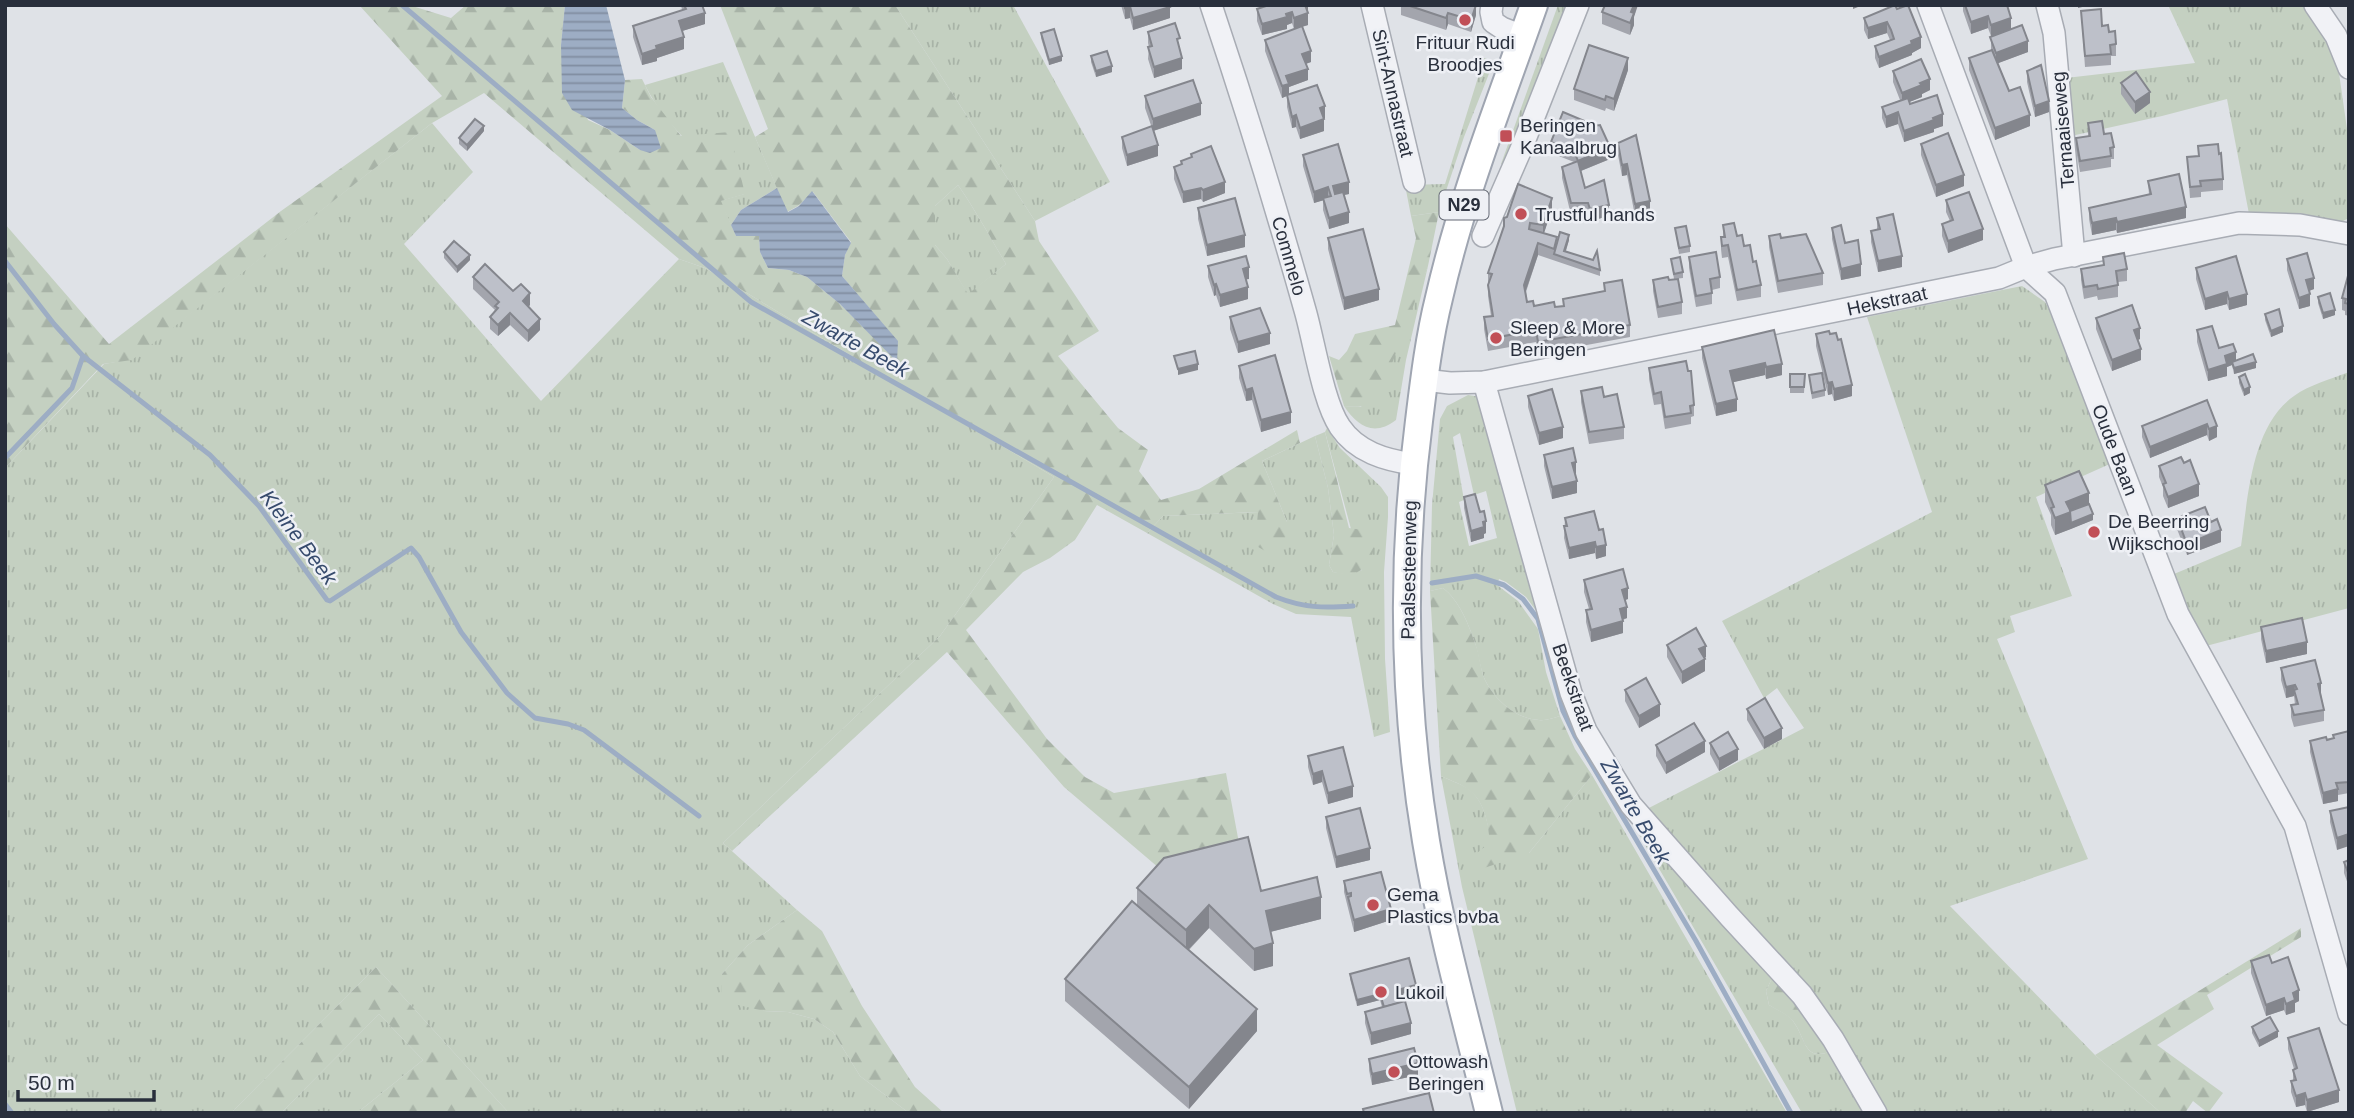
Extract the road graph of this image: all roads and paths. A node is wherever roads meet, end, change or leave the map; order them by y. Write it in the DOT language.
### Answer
graph roads {
  1 [pos="1212,5"];
  2 [pos="1372,5"];
  3 [pos="1492,5"];
  4 [pos="1534,5"];
  5 [pos="1578,5"];
  6 [pos="1928,5"];
  7 [pos="2047,5"];
  8 [pos="2315,5"];
  9 [pos="1523,36"];
  10 [pos="2349,68"];
  11 [pos="1414,182"];
  12 [pos="2349,234"];
  13 [pos="1483,236"];
  14 [pos="2074,256"];
  15 [pos="2026,267"];
  16 [pos="1424,380"];
  17 [pos="1484,382"];
  18 [pos="1413,464"];
  19 [pos="2349,1014"];
  20 [pos="1489,1113"];
  21 [pos="1875,1113"];
  1 -- 18 [label="street, Commelo"];
  2 -- 11 [label="street, Sint-Annastraat"];
  3 -- 9 [label="street"];
  4 -- 9 [label="main road, Paalsesteenweg / N29"];
  5 -- 13 [label="street"];
  6 -- 15 [label="street, Oude Baan"];
  7 -- 14 [label="street, Ternaaiseweg"];
  8 -- 10 [label="street"];
  9 -- 16 [label="main road, Paalsesteenweg / N29"];
  12 -- 14 [label="street, Hekstraat"];
  14 -- 15 [label="street, Hekstraat"];
  15 -- 17 [label="street, Hekstraat"];
  15 -- 19 [label="street, Oude Baan"];
  16 -- 17 [label="street, Hekstraat"];
  16 -- 18 [label="main road, Paalsesteenweg / N29"];
  17 -- 21 [label="street, Beekstraat"];
  18 -- 20 [label="main road, Paalsesteenweg / N29"];
}
